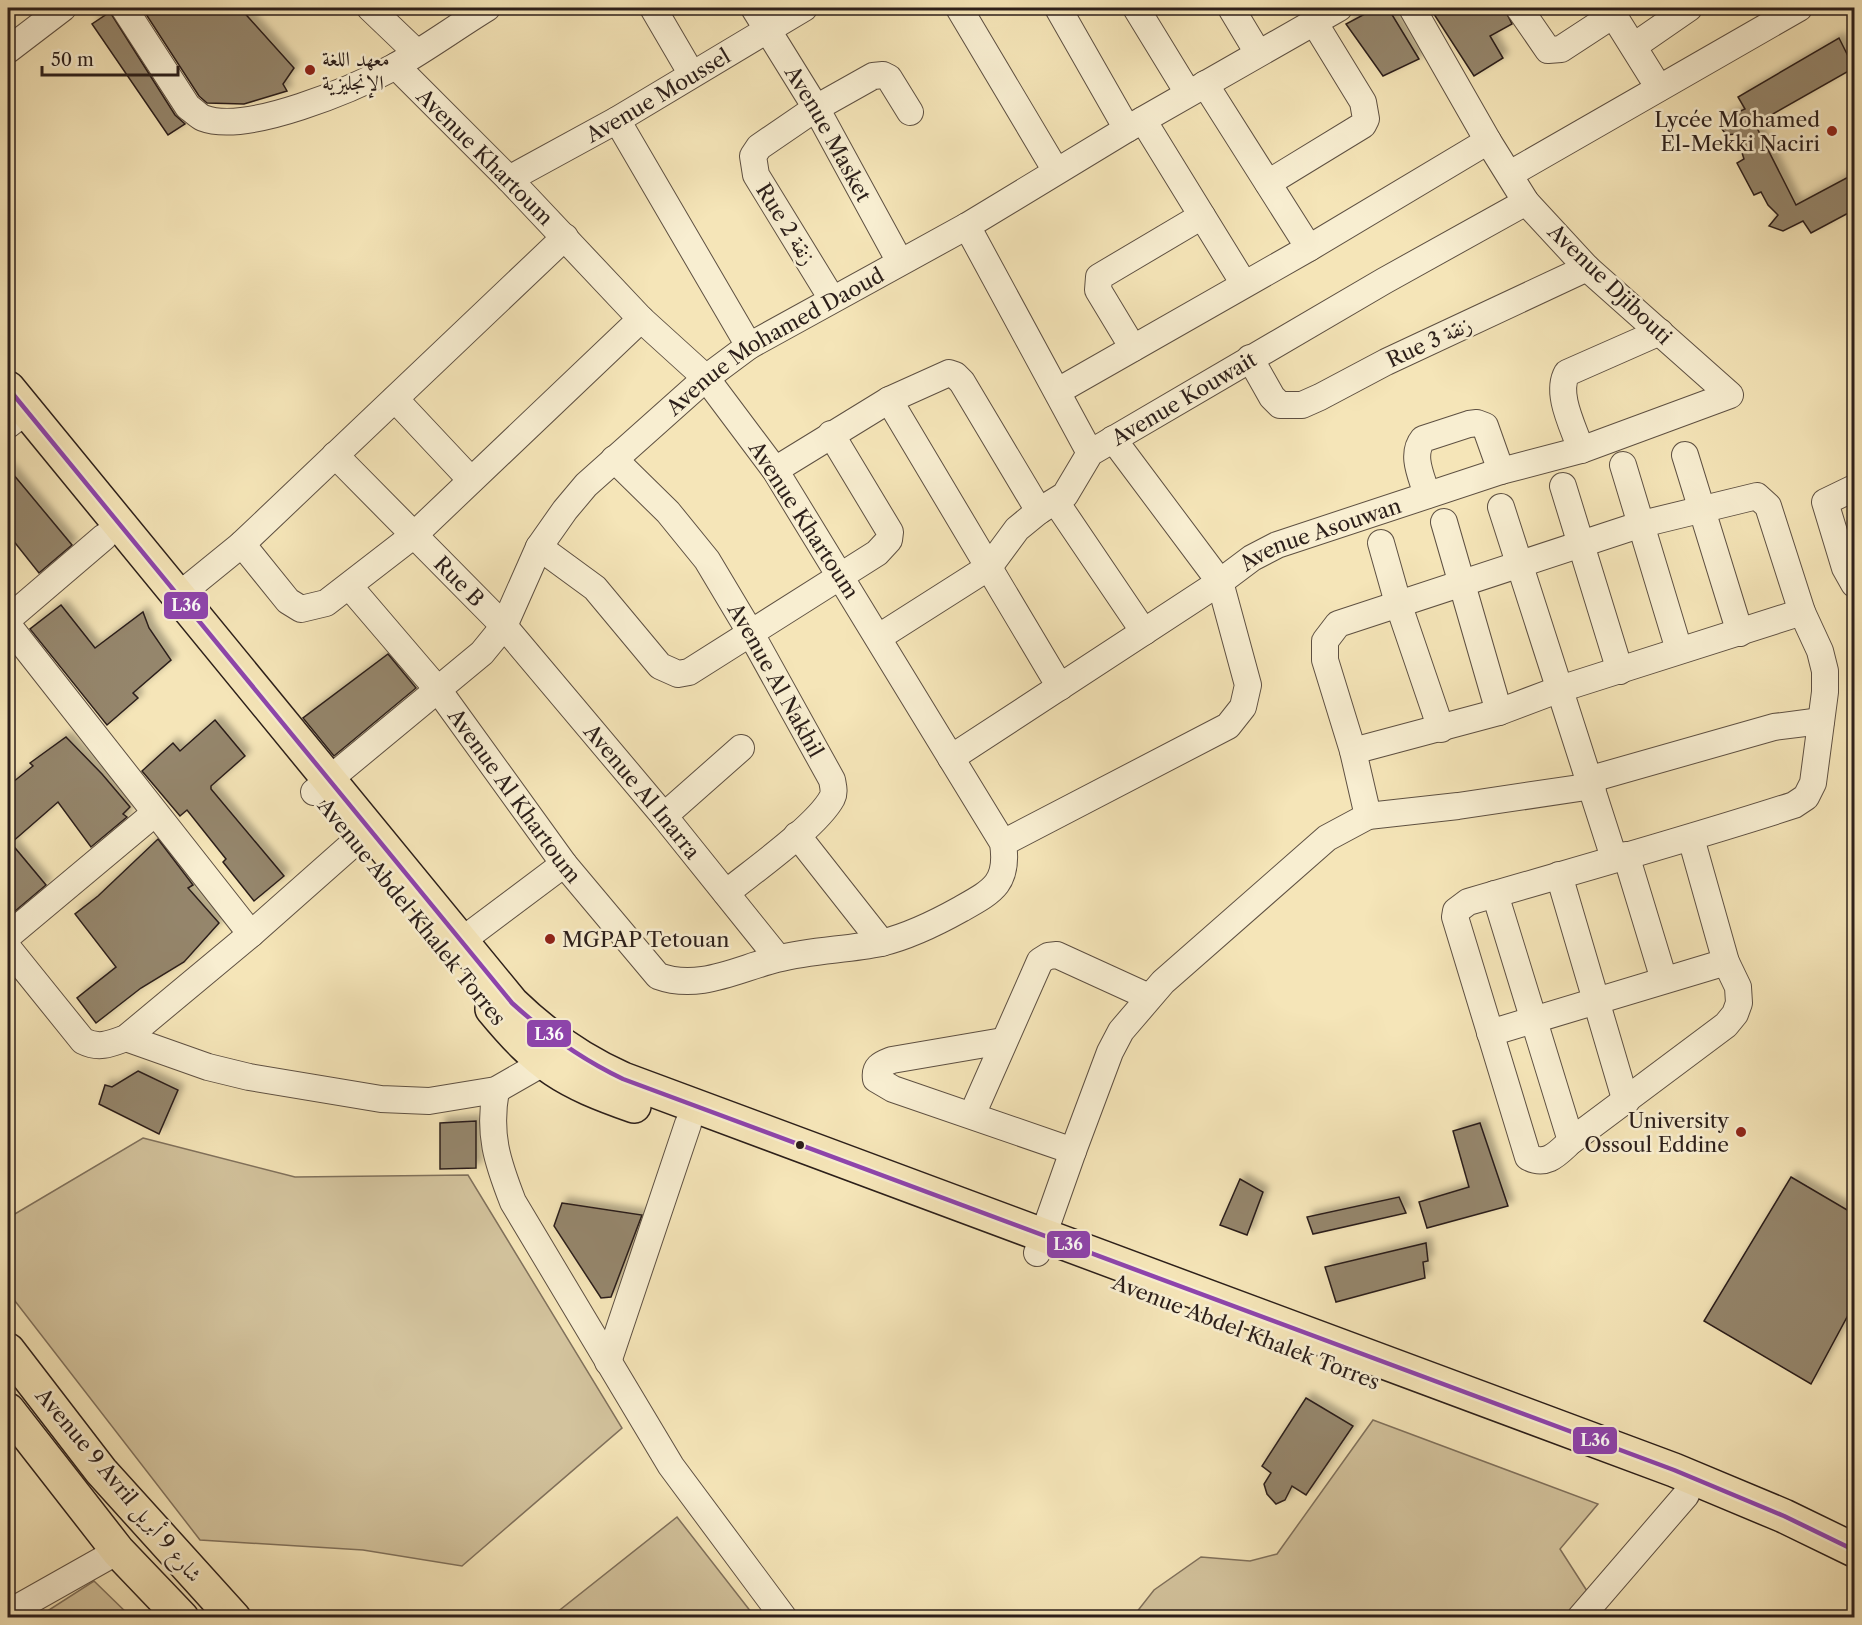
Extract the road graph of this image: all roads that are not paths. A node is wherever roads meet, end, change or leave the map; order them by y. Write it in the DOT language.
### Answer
graph roads {
  1 [pos="63,8"];
  2 [pos="124,8"];
  3 [pos="370,8"];
  4 [pos="653,8"];
  5 [pos="754,8"];
  6 [pos="804,8"];
  7 [pos="959,8"];
  8 [pos="1058,8"];
  9 [pos="1136,8"];
  10 [pos="1231,8"];
  11 [pos="1339,8"];
  12 [pos="1412,8"];
  13 [pos="1519,8"];
  14 [pos="1689,8"];
  15 [pos="1798,8"];
  16 [pos="481,9"];
  17 [pos="1611,11"];
  18 [pos="1314,22"];
  19 [pos="768,30"];
  20 [pos="1634,46"];
  21 [pos="8,50"];
  22 [pos="1258,53"];
  23 [pos="406,59"];
  24 [pos="691,73"];
  25 [pos="1197,88"];
  26 [pos="1659,88"];
  27 [pos="816,108"];
  28 [pos="910,112"];
  29 [pos="616,120"];
  30 [pos="1135,124"];
  31 [pos="1488,141"];
  32 [pos="1056,171"];
  33 [pos="1510,174"];
  34 [pos="509,180"];
  35 [pos="1268,183"];
  36 [pos="1526,202"];
  37 [pos="1202,216"];
  38 [pos="967,226"];
  39 [pos="564,237"];
  40 [pos="1309,248"];
  41 [pos="900,262"];
  42 [pos="1587,268"];
  43 [pos="1245,284"];
  44 [pos="832,298"];
  45 [pos="640,319"];
  46 [pos="1660,333"];
  47 [pos="749,346"];
  48 [pos="1133,348"];
  49 [pos="1250,358"];
  50 [pos="706,378"];
  51 [pos="1058,391"];
  52 [pos="1730,395"];
  53 [pos="394,399"];
  54 [pos="889,400"];
  55 [pos="12,414"];
  56 [pos="831,434"];
  57 [pos="1113,439"];
  58 [pos="1581,450"];
  59 [pos="1090,453"];
  60 [pos="335,454"];
  61 [pos="1685,455"];
  62 [pos="614,459"];
  63 [pos="1623,465"];
  64 [pos="776,470"];
  65 [pos="1501,471"];
  66 [pos="471,480"];
  67 [pos="1563,486"];
  68 [pos="1854,488"];
  69 [pos="1427,495"];
  70 [pos="1047,506"];
  71 [pos="1501,507"];
  72 [pos="1702,508"];
  73 [pos="1444,522"];
  74 [pos="1642,524"];
  75 [pos="414,535"];
  76 [pos="104,537"];
  77 [pos="242,543"];
  78 [pos="1381,543"];
  79 [pos="1581,544"];
  80 [pos="539,547"];
  81 [pos="1521,564"];
  82 [pos="988,567"];
  83 [pos="840,578"];
  84 [pos="1220,582"];
  85 [pos="1461,583"];
  86 [pos="1854,584"];
  87 [pos="350,587"];
  88 [pos="178,596"];
  89 [pos="1398,603"];
  90 [pos="1802,612"];
  91 [pos="8,619"];
  92 [pos="8,625"];
  93 [pos="504,626"];
  94 [pos="750,632"];
  95 [pos="1144,632"];
  96 [pos="1740,633"];
  97 [pos="879,637"];
  98 [pos="1680,650"];
  99 [pos="1620,671"];
  100 [pos="1060,687"];
  101 [pos="1560,689"];
  102 [pos="439,691"];
  103 [pos="1499,712"];
  104 [pos="1821,721"];
  105 [pos="1441,729"];
  106 [pos="741,748"];
  107 [pos="1353,751"];
  108 [pos="951,758"];
  109 [pos="1592,782"];
  110 [pos="321,786"];
  111 [pos="155,813"];
  112 [pos="664,816"];
  113 [pos="1368,816"];
  114 [pos="797,835"];
  115 [pos="1691,838"];
  116 [pos="355,842"];
  117 [pos="1003,843"];
  118 [pos="1620,856"];
  119 [pos="564,864"];
  120 [pos="1559,875"];
  121 [pos="726,893"];
  122 [pos="1495,894"];
  123 [pos="251,934"];
  124 [pos="8,936"];
  125 [pos="460,942"];
  126 [pos="882,943"];
  127 [pos="8,948"];
  128 [pos="778,958"];
  129 [pos="1726,962"];
  130 [pos="1664,980"];
  131 [pos="1149,997"];
  132 [pos="1596,1001"];
  133 [pos="1533,1020"];
  134 [pos="1490,1033"];
  135 [pos="126,1038"];
  136 [pos="1003,1041"];
  137 [pos="553,1055"];
  138 [pos="496,1090"];
  139 [pos="1626,1102"];
  140 [pos="972,1114"];
  141 [pos="688,1124"];
  142 [pos="1571,1141"];
  143 [pos="1072,1151"];
  144 [pos="1040,1244"];
  145 [pos="8,1350"];
  146 [pos="608,1362"];
  147 [pos="8,1410"];
  148 [pos="1686,1495"];
  149 [pos="1854,1550"];
  150 [pos="118,1551"];
  151 [pos="1854,1572"];
  152 [pos="8,1613"];
  153 [pos="182,1617"];
  154 [pos="234,1617"];
  155 [pos="784,1617"];
  156 [pos="1580,1617"];
  1 -- 21 [label="street"];
  2 -- 23 [label="street"];
  3 -- 23 [label="street"];
  4 -- 24 [label="street"];
  5 -- 19 [label="street, Avenue Masket"];
  6 -- 19 [label="street, Avenue Moussel"];
  7 -- 32 [label="street"];
  8 -- 30 [label="street"];
  9 -- 25 [label="street"];
  10 -- 22 [label="street"];
  11 -- 18 [label="street, Avenue Mohamed Daoud"];
  12 -- 31 [label="street, Avenue Djibouti"];
  13 -- 17 [label="street"];
  14 -- 20 [label="street"];
  15 -- 26 [label="street"];
  16 -- 23 [label="street"];
  17 -- 20 [label="street"];
  18 -- 22 [label="street, Avenue Mohamed Daoud"];
  18 -- 35 [label="street"];
  19 -- 24 [label="street, Avenue Moussel"];
  19 -- 27 [label="street, Avenue Masket"];
  20 -- 26 [label="street"];
  22 -- 25 [label="street, Avenue Mohamed Daoud"];
  23 -- 34 [label="street, Avenue Khartoum"];
  24 -- 29 [label="street, Avenue Moussel"];
  25 -- 30 [label="street, Avenue Mohamed Daoud"];
  25 -- 35 [label="street"];
  26 -- 33 [label="street"];
  27 -- 28 [label="street"];
  27 -- 41 [label="street, Avenue Masket"];
  27 -- 44 [label="street, Rue 2 زنقة"];
  29 -- 34 [label="street, Avenue Moussel"];
  29 -- 47 [label="street"];
  30 -- 32 [label="street, Avenue Mohamed Daoud"];
  30 -- 37 [label="street"];
  31 -- 33 [label="street, Avenue Djibouti"];
  31 -- 40 [label="street"];
  32 -- 38 [label="street, Avenue Mohamed Daoud"];
  33 -- 36 [label="street, Avenue Djibouti"];
  34 -- 39 [label="street, Avenue Khartoum"];
  35 -- 40 [label="street"];
  36 -- 42 [label="street, Avenue Djibouti"];
  36 -- 49 [label="street, Avenue Kouwait"];
  37 -- 43 [label="street"];
  37 -- 48 [label="street"];
  38 -- 41 [label="street, Avenue Mohamed Daoud"];
  38 -- 51 [label="street"];
  39 -- 45 [label="street, Avenue Khartoum"];
  39 -- 53 [label="street"];
  40 -- 43 [label="street"];
  41 -- 44 [label="street, Avenue Mohamed Daoud"];
  42 -- 46 [label="street, Avenue Djibouti"];
  42 -- 49 [label="street, Rue 3 زنقة"];
  43 -- 48 [label="street"];
  44 -- 47 [label="street, Avenue Mohamed Daoud"];
  45 -- 50 [label="street, Avenue Khartoum"];
  45 -- 66 [label="street"];
  46 -- 52 [label="street, Avenue Djibouti"];
  46 -- 58 [label="street"];
  47 -- 50 [label="street, Avenue Mohamed Daoud"];
  48 -- 51 [label="street"];
  49 -- 57 [label="street, Avenue Kouwait"];
  50 -- 62 [label="street, Avenue Mohamed Daoud"];
  50 -- 64 [label="street, Avenue Khartoum"];
  51 -- 59 [label="street"];
  52 -- 58 [label="street, Avenue Asouwan"];
  53 -- 60 [label="street"];
  53 -- 66 [label="street"];
  54 -- 56 [label="street"];
  54 -- 70 [label="street"];
  54 -- 82 [label="street"];
  55 -- 76 [label="main road, Avenue Abdel Khalek Torres"];
  55 -- 88 [label="main road, Avenue Abdel Khalek Torres"];
  56 -- 64 [label="street"];
  56 -- 83 [label="street"];
  57 -- 59 [label="street, Avenue Kouwait"];
  57 -- 84 [label="street"];
  58 -- 65 [label="street, Avenue Asouwan"];
  59 -- 70 [label="street, Avenue Kouwait"];
  60 -- 75 [label="street, Rue B"];
  60 -- 77 [label="street"];
  61 -- 72 [label="street"];
  62 -- 80 [label="street, Avenue Mohamed Daoud"];
  62 -- 94 [label="street, Avenue Al Nakhil"];
  63 -- 74 [label="street"];
  64 -- 83 [label="street, Avenue Khartoum"];
  65 -- 69 [label="street, Avenue Asouwan"];
  65 -- 69 [label="street"];
  66 -- 75 [label="street"];
  67 -- 79 [label="street"];
  68 -- 86 [label="street"];
  69 -- 84 [label="street, Avenue Asouwan"];
  70 -- 82 [label="street, Avenue Kouwait"];
  70 -- 95 [label="street"];
  71 -- 81 [label="street"];
  72 -- 74 [label="street"];
  72 -- 90 [label="street"];
  72 -- 96 [label="street"];
  73 -- 85 [label="street"];
  74 -- 79 [label="street"];
  74 -- 98 [label="street"];
  75 -- 87 [label="street"];
  75 -- 93 [label="street, Rue B"];
  76 -- 91 [label="street"];
  76 -- 110 [label="main road, Avenue Abdel Khalek Torres"];
  77 -- 87 [label="street"];
  77 -- 88 [label="street"];
  78 -- 89 [label="street"];
  79 -- 81 [label="street"];
  79 -- 99 [label="street"];
  80 -- 93 [label="street, Avenue Mohamed Daoud"];
  80 -- 94 [label="street"];
  81 -- 85 [label="street"];
  81 -- 101 [label="street"];
  82 -- 97 [label="street, Avenue Kouwait"];
  82 -- 100 [label="street"];
  83 -- 94 [label="street"];
  83 -- 97 [label="street, Avenue Khartoum"];
  84 -- 95 [label="street, Avenue Asouwan"];
  84 -- 117 [label="street"];
  85 -- 89 [label="street"];
  85 -- 103 [label="street"];
  87 -- 102 [label="street, Avenue Al Khartoum"];
  88 -- 110 [label="main road, Avenue Abdel Khalek Torres"];
  89 -- 105 [label="street"];
  89 -- 107 [label="street"];
  90 -- 96 [label="street"];
  90 -- 104 [label="street"];
  92 -- 111 [label="street"];
  93 -- 102 [label="street, Avenue Mohamed Daoud"];
  93 -- 112 [label="street, Avenue Al Inarra"];
  94 -- 114 [label="street, Avenue Al Nakhil"];
  95 -- 100 [label="street, Avenue Asouwan"];
  96 -- 98 [label="street"];
  97 -- 108 [label="street, Avenue Khartoum"];
  98 -- 99 [label="street"];
  99 -- 101 [label="street"];
  100 -- 108 [label="street, Avenue Asouwan"];
  101 -- 103 [label="street"];
  101 -- 109 [label="street"];
  102 -- 110 [label="street, Avenue Mohamed Daoud"];
  102 -- 119 [label="street, Avenue Al Khartoum"];
  103 -- 105 [label="street"];
  104 -- 109 [label="street"];
  104 -- 115 [label="street"];
  105 -- 107 [label="street"];
  106 -- 112 [label="street"];
  107 -- 113 [label="street"];
  108 -- 117 [label="street, Avenue Khartoum"];
  109 -- 113 [label="street"];
  109 -- 118 [label="street"];
  110 -- 116 [label="main road, Avenue Abdel Khalek Torres"];
  110 -- 125 [label="main road, Avenue Abdel Khalek Torres"];
  111 -- 123 [label="street"];
  111 -- 124 [label="street"];
  112 -- 121 [label="street, Avenue Al Inarra"];
  113 -- 131 [label="street"];
  114 -- 121 [label="street, Avenue Al Nakhil"];
  114 -- 126 [label="street"];
  115 -- 118 [label="street"];
  115 -- 129 [label="street"];
  116 -- 123 [label="street"];
  116 -- 137 [label="main road, Avenue Abdel Khalek Torres"];
  117 -- 126 [label="street, Avenue Khartoum"];
  118 -- 120 [label="street"];
  118 -- 130 [label="street"];
  119 -- 125 [label="street"];
  119 -- 128 [label="street, Avenue Al Khartoum"];
  120 -- 122 [label="street"];
  120 -- 132 [label="street"];
  121 -- 128 [label="street, Avenue Al Inarra"];
  122 -- 133 [label="street"];
  122 -- 134 [label="street"];
  123 -- 135 [label="street"];
  125 -- 137 [label="main road, Avenue Abdel Khalek Torres"];
  126 -- 128 [label="street"];
  127 -- 135 [label="street"];
  129 -- 130 [label="street"];
  129 -- 139 [label="street"];
  130 -- 132 [label="street"];
  131 -- 136 [label="street"];
  131 -- 143 [label="street"];
  132 -- 133 [label="street"];
  132 -- 139 [label="street"];
  133 -- 134 [label="street"];
  133 -- 142 [label="street"];
  134 -- 142 [label="street"];
  135 -- 138 [label="street"];
  136 -- 140 [label="street"];
  136 -- 140 [label="street"];
  137 -- 138 [label="street"];
  137 -- 141 [label="main road, Avenue Abdel Khalek Torres"];
  137 -- 144 [label="main road, Avenue Abdel Khalek Torres"];
  138 -- 146 [label="street"];
  139 -- 142 [label="street"];
  140 -- 143 [label="street"];
  141 -- 144 [label="main road, Avenue Abdel Khalek Torres"];
  141 -- 146 [label="street"];
  143 -- 144 [label="street"];
  144 -- 148 [label="main road, Avenue Abdel Khalek Torres"];
  144 -- 149 [label="main road, Avenue Abdel Khalek Torres"];
  145 -- 154 [label="main road, Avenue 9 Avril شارع 9 أبريل"];
  146 -- 155 [label="street"];
  147 -- 150 [label="main road, Avenue 9 Avril شارع 9 أبريل"];
  148 -- 151 [label="main road, Avenue Abdel Khalek Torres"];
  148 -- 156 [label="street"];
  150 -- 152 [label="street"];
  150 -- 153 [label="main road, Avenue 9 Avril شارع 9 أبريل"];
}
